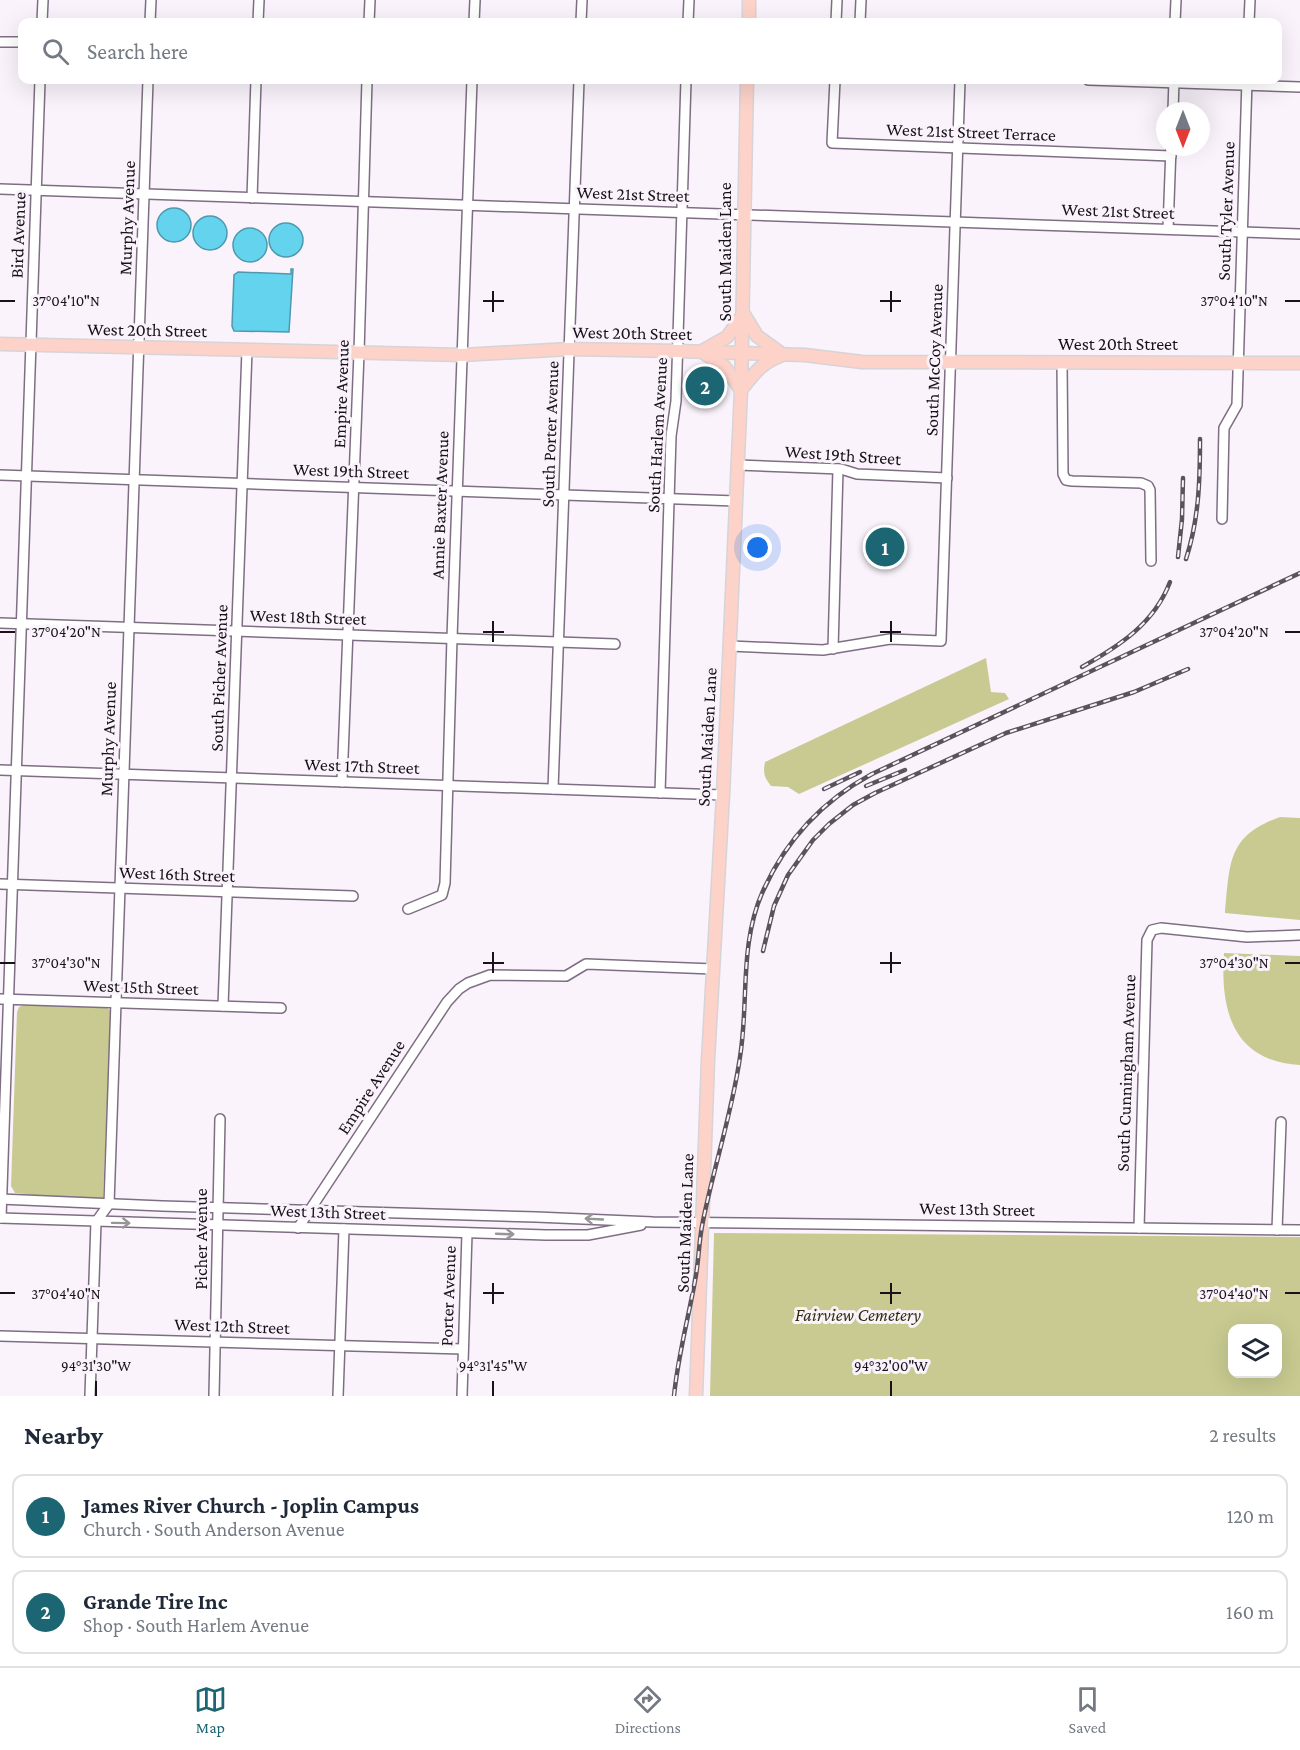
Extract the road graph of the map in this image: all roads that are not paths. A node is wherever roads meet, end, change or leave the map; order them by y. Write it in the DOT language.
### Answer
graph roads {
  1 [pos="43,0"];
  2 [pos="151,0"];
  3 [pos="259,0"];
  4 [pos="370,0"];
  5 [pos="475,0"];
  6 [pos="582,0"];
  7 [pos="689,0"];
  8 [pos="749,0"];
  9 [pos="837,0"];
  10 [pos="861,0"];
  11 [pos="1176,0"];
  12 [pos="1250,0"];
  13 [pos="42,18"];
  14 [pos="150,18"];
  15 [pos="258,18"];
  16 [pos="369,18"];
  17 [pos="474,18"];
  18 [pos="581,18"];
  19 [pos="688,18"];
  20 [pos="748,18"];
  21 [pos="836,18"];
  22 [pos="860,18"];
  23 [pos="1175,18"];
  24 [pos="1250,18"];
  25 [pos="0,42"];
  26 [pos="18,42"];
  27 [pos="40,84"];
  28 [pos="148,84"];
  29 [pos="256,84"];
  30 [pos="367,84"];
  31 [pos="472,84"];
  32 [pos="579,84"];
  33 [pos="686,84"];
  34 [pos="747,84"];
  35 [pos="835,84"];
  36 [pos="960,84"];
  37 [pos="1174,84"];
  38 [pos="1247,84"];
  39 [pos="1268,84"];
  40 [pos="1300,87"];
  41 [pos="1173,102"];
  42 [pos="958,148"];
  43 [pos="1156,152"];
  44 [pos="1171,156"];
  45 [pos="0,189"];
  46 [pos="36,190"];
  47 [pos="144,194"];
  48 [pos="252,198"];
  49 [pos="363,202"];
  50 [pos="467,205"];
  51 [pos="574,208"];
  52 [pos="682,212"];
  53 [pos="745,214"];
  54 [pos="955,221"];
  55 [pos="1168,230"];
  56 [pos="1242,231"];
  57 [pos="1300,234"];
  58 [pos="743,313"];
  59 [pos="0,344"];
  60 [pos="31,345"];
  61 [pos="138,347"];
  62 [pos="569,349"];
  63 [pos="247,350"];
  64 [pos="678,351"];
  65 [pos="701,352"];
  66 [pos="359,353"];
  67 [pos="742,353"];
  68 [pos="783,354"];
  69 [pos="462,355"];
  70 [pos="950,362"];
  71 [pos="1062,362"];
  72 [pos="1238,363"];
  73 [pos="1300,363"];
  74 [pos="741,390"];
  75 [pos="738,465"];
  76 [pos="838,469"];
  77 [pos="0,475"];
  78 [pos="26,476"];
  79 [pos="946,478"];
  80 [pos="134,480"];
  81 [pos="242,483"];
  82 [pos="353,488"];
  83 [pos="457,491"];
  84 [pos="564,495"];
  85 [pos="670,498"];
  86 [pos="736,501"];
  87 [pos="1222,519"];
  88 [pos="1152,561"];
  89 [pos="0,622"];
  90 [pos="21,623"];
  91 [pos="129,627"];
  92 [pos="237,631"];
  93 [pos="348,635"];
  94 [pos="452,638"];
  95 [pos="559,642"];
  96 [pos="615,644"];
  97 [pos="730,646"];
  98 [pos="833,649"];
  99 [pos="0,770"];
  100 [pos="16,770"];
  101 [pos="124,774"];
  102 [pos="232,778"];
  103 [pos="342,782"];
  104 [pos="448,785"];
  105 [pos="553,789"];
  106 [pos="660,793"];
  107 [pos="723,795"];
  108 [pos="0,884"];
  109 [pos="12,885"];
  110 [pos="120,889"];
  111 [pos="227,892"];
  112 [pos="353,896"];
  113 [pos="408,909"];
  114 [pos="1300,935"];
  115 [pos="713,969"];
  116 [pos="4,999"];
  117 [pos="116,1003"];
  118 [pos="223,1006"];
  119 [pos="281,1008"];
  120 [pos="220,1119"];
  121 [pos="1281,1122"];
  122 [pos="1,1199"];
  123 [pos="43,1202"];
  124 [pos="109,1204"];
  125 [pos="162,1206"];
  126 [pos="217,1208"];
  127 [pos="281,1210"];
  128 [pos="309,1210"];
  129 [pos="335,1211"];
  130 [pos="381,1212"];
  131 [pos="406,1213"];
  132 [pos="452,1214"];
  133 [pos="479,1215"];
  134 [pos="0,1218"];
  135 [pos="43,1220"];
  136 [pos="96,1222"];
  137 [pos="653,1222"];
  138 [pos="703,1222"];
  139 [pos="160,1223"];
  140 [pos="219,1226"];
  141 [pos="280,1227"];
  142 [pos="298,1228"];
  143 [pos="1139,1228"];
  144 [pos="340,1229"];
  145 [pos="379,1230"];
  146 [pos="1277,1230"];
  147 [pos="1300,1230"];
  148 [pos="405,1231"];
  149 [pos="451,1232"];
  150 [pos="467,1233"];
  151 [pos="478,1233"];
  152 [pos="0,1336"];
  153 [pos="92,1339"];
  154 [pos="216,1342"];
  155 [pos="339,1346"];
  156 [pos="464,1349"];
  157 [pos="90,1396"];
  158 [pos="214,1396"];
  159 [pos="338,1396"];
  160 [pos="462,1396"];
  161 [pos="696,1396"];
  1 -- 13 [label="street"];
  2 -- 14 [label="street"];
  3 -- 15 [label="street"];
  4 -- 16 [label="street"];
  5 -- 17 [label="street"];
  6 -- 18 [label="street"];
  7 -- 19 [label="street"];
  8 -- 20 [label="main road"];
  9 -- 21 [label="street"];
  10 -- 22 [label="street"];
  11 -- 23 [label="street"];
  12 -- 24 [label="street"];
  25 -- 26 [label="street"];
  27 -- 46 [label="street, Bird Avenue"];
  28 -- 47 [label="street, Murphy Avenue"];
  29 -- 48 [label="street"];
  30 -- 49 [label="street, Empire Avenue"];
  31 -- 50 [label="street, Annie Baxter Avenue"];
  32 -- 51 [label="street, South Porter Avenue"];
  33 -- 52 [label="street, South Harlem Avenue"];
  34 -- 53 [label="main road, South Maiden Lane"];
  35 -- 42 [label="street, West 21st Street Terrace"];
  36 -- 42 [label="street, South McCoy Avenue"];
  37 -- 41 [label="street"];
  38 -- 56 [label="street, South Tyler Avenue"];
  39 -- 40 [label="street"];
  42 -- 43 [label="street, West 21st Street Terrace"];
  42 -- 54 [label="street, South McCoy Avenue"];
  44 -- 55 [label="street"];
  45 -- 46 [label="street, West 21st Street"];
  46 -- 47 [label="street, West 21st Street"];
  46 -- 60 [label="street, Bird Avenue"];
  47 -- 48 [label="street, West 21st Street"];
  47 -- 61 [label="street, Murphy Avenue"];
  48 -- 49 [label="street, West 21st Street"];
  49 -- 50 [label="street, West 21st Street"];
  49 -- 66 [label="street, Empire Avenue"];
  50 -- 51 [label="street, West 21st Street"];
  50 -- 69 [label="street, Annie Baxter Avenue"];
  51 -- 52 [label="street, West 21st Street"];
  51 -- 62 [label="street, South Porter Avenue"];
  52 -- 53 [label="street, West 21st Street"];
  52 -- 64 [label="street, South Harlem Avenue"];
  53 -- 54 [label="street, West 21st Street"];
  53 -- 58 [label="main road, South Maiden Lane"];
  54 -- 55 [label="street, West 21st Street"];
  54 -- 70 [label="street, South McCoy Avenue"];
  55 -- 56 [label="street, West 21st Street"];
  56 -- 57 [label="street, West 21st Street"];
  56 -- 72 [label="street, South Tyler Avenue"];
  58 -- 65 [label="main road"];
  58 -- 67 [label="main road, South Maiden Lane"];
  58 -- 68 [label="main road"];
  59 -- 60 [label="main road, West 20th Street"];
  60 -- 61 [label="main road, West 20th Street"];
  60 -- 78 [label="street, Bird Avenue"];
  61 -- 63 [label="main road, West 20th Street"];
  61 -- 80 [label="street, Murphy Avenue"];
  62 -- 64 [label="main road, West 20th Street"];
  62 -- 69 [label="main road, West 20th Street"];
  62 -- 84 [label="street, South Porter Avenue"];
  63 -- 66 [label="main road, West 20th Street"];
  63 -- 81 [label="street, South Picher Avenue"];
  64 -- 65 [label="main road, West 20th Street"];
  64 -- 85 [label="street, South Harlem Avenue"];
  65 -- 67 [label="main road, West 20th Street"];
  65 -- 74 [label="main road"];
  66 -- 69 [label="main road, West 20th Street"];
  66 -- 82 [label="street, Empire Avenue"];
  67 -- 68 [label="main road, West 20th Street"];
  67 -- 74 [label="main road, South Maiden Lane"];
  68 -- 70 [label="main road, West 20th Street"];
  68 -- 74 [label="main road"];
  69 -- 83 [label="street, Annie Baxter Avenue"];
  70 -- 71 [label="main road, West 20th Street"];
  70 -- 79 [label="street, South McCoy Avenue"];
  71 -- 72 [label="main road, West 20th Street"];
  71 -- 88 [label="street"];
  72 -- 73 [label="main road, West 20th Street"];
  72 -- 87 [label="street, South Tyler Avenue"];
  74 -- 75 [label="main road, South Maiden Lane"];
  75 -- 76 [label="street, West 19th Street"];
  75 -- 86 [label="main road, South Maiden Lane"];
  76 -- 79 [label="street, West 19th Street"];
  76 -- 98 [label="street"];
  77 -- 78 [label="street, West 19th Street"];
  78 -- 80 [label="street, West 19th Street"];
  78 -- 90 [label="street, Bird Avenue"];
  79 -- 98 [label="street, South McCoy Avenue"];
  80 -- 81 [label="street, West 19th Street"];
  80 -- 91 [label="street, Murphy Avenue"];
  81 -- 82 [label="street, West 19th Street"];
  81 -- 92 [label="street, South Picher Avenue"];
  82 -- 83 [label="street, West 19th Street"];
  82 -- 93 [label="street, Empire Avenue"];
  83 -- 84 [label="street, West 19th Street"];
  83 -- 94 [label="street, Annie Baxter Avenue"];
  84 -- 85 [label="street, West 19th Street"];
  84 -- 95 [label="street, South Porter Avenue"];
  85 -- 86 [label="street, West 19th Street"];
  85 -- 106 [label="street, South Harlem Avenue"];
  86 -- 97 [label="main road, South Maiden Lane"];
  89 -- 90 [label="street, West 18th Street"];
  90 -- 91 [label="street, West 18th Street"];
  90 -- 100 [label="street, Bird Avenue"];
  91 -- 92 [label="street, West 18th Street"];
  91 -- 101 [label="street, Murphy Avenue"];
  92 -- 93 [label="street, West 18th Street"];
  92 -- 102 [label="street, South Picher Avenue"];
  93 -- 94 [label="street, West 18th Street"];
  93 -- 103 [label="street, Empire Avenue"];
  94 -- 95 [label="street, West 18th Street"];
  94 -- 104 [label="street, Annie Baxter Avenue"];
  95 -- 96 [label="street, West 18th Street"];
  95 -- 105 [label="street, South Porter Avenue"];
  97 -- 98 [label="street"];
  97 -- 107 [label="main road, South Maiden Lane"];
  99 -- 100 [label="street, West 17th Street"];
  100 -- 101 [label="street, West 17th Street"];
  100 -- 109 [label="street, Bird Avenue"];
  101 -- 102 [label="street, West 17th Street"];
  101 -- 110 [label="street, Murphy Avenue"];
  102 -- 103 [label="street, West 17th Street"];
  102 -- 111 [label="street, South Picher Avenue"];
  103 -- 104 [label="street, West 17th Street"];
  104 -- 105 [label="street, West 17th Street"];
  104 -- 113 [label="street, Annie Baxter Avenue"];
  105 -- 106 [label="street, West 17th Street"];
  106 -- 107 [label="street, West 17th Street"];
  107 -- 115 [label="main road, South Maiden Lane"];
  108 -- 109 [label="street, West 16th Street"];
  109 -- 110 [label="street, West 16th Street"];
  109 -- 116 [label="street, Bird Avenue"];
  110 -- 111 [label="street, West 16th Street"];
  110 -- 117 [label="street, Murphy Avenue"];
  111 -- 112 [label="street, West 16th Street"];
  111 -- 118 [label="street, South Picher Avenue"];
  114 -- 143 [label="street, South Cunningham Avenue"];
  115 -- 128 [label="street, Empire Avenue"];
  115 -- 138 [label="main road, South Maiden Lane"];
  116 -- 117 [label="street, West 15th Street"];
  116 -- 122 [label="street, Bird Avenue"];
  117 -- 118 [label="street, West 15th Street"];
  117 -- 124 [label="street, Murphy Avenue"];
  118 -- 119 [label="street, West 15th Street"];
  120 -- 126 [label="street, Picher Avenue"];
  121 -- 146 [label="street"];
  122 -- 123 [label="street, West 13th Street"];
  122 -- 134 [label="street, Bird Avenue"];
  123 -- 124 [label="street, West 13th Street"];
  123 -- 135 [label="street"];
  124 -- 125 [label="street, West 13th Street"];
  124 -- 136 [label="street"];
  125 -- 126 [label="street, West 13th Street"];
  125 -- 139 [label="street"];
  126 -- 127 [label="street, West 13th Street"];
  126 -- 140 [label="street, Picher Avenue"];
  127 -- 128 [label="street, West 13th Street"];
  127 -- 141 [label="street"];
  128 -- 129 [label="street, West 13th Street"];
  128 -- 142 [label="street, Empire Avenue"];
  129 -- 130 [label="street, West 13th Street"];
  129 -- 144 [label="street"];
  130 -- 131 [label="street, West 13th Street"];
  130 -- 145 [label="street"];
  131 -- 132 [label="street, West 13th Street"];
  131 -- 148 [label="street"];
  132 -- 133 [label="street, West 13th Street"];
  132 -- 149 [label="street"];
  137 -- 133 [label="street, West 13th Street, one-way"];
  133 -- 151 [label="street"];
  134 -- 135 [label="street, West 13th Street"];
  135 -- 136 [label="street, West 13th Street"];
  136 -- 139 [label="street, West 13th Street, one-way"];
  136 -- 153 [label="street"];
  137 -- 138 [label="street, West 13th Street"];
  151 -- 137 [label="street, West 13th Street, one-way"];
  138 -- 143 [label="street, West 13th Street"];
  138 -- 161 [label="main road, South Maiden Lane"];
  139 -- 140 [label="street, West 13th Street"];
  140 -- 141 [label="street, West 13th Street"];
  140 -- 154 [label="street, Picher Avenue"];
  141 -- 142 [label="street, West 13th Street"];
  142 -- 144 [label="street, West 13th Street"];
  143 -- 146 [label="street, West 13th Street"];
  144 -- 145 [label="street, West 13th Street"];
  144 -- 155 [label="street"];
  145 -- 148 [label="street, West 13th Street"];
  146 -- 147 [label="street, West 13th Street"];
  148 -- 149 [label="street, West 13th Street"];
  149 -- 150 [label="street, West 13th Street"];
  150 -- 151 [label="street, West 13th Street"];
  150 -- 156 [label="street, Porter Avenue"];
  152 -- 153 [label="street, West 12th Street"];
  153 -- 154 [label="street, West 12th Street"];
  153 -- 157 [label="street"];
  154 -- 155 [label="street, West 12th Street"];
  154 -- 158 [label="street, Picher Avenue"];
  155 -- 156 [label="street, West 12th Street"];
  155 -- 159 [label="street"];
  156 -- 160 [label="street, Porter Avenue"];
}
